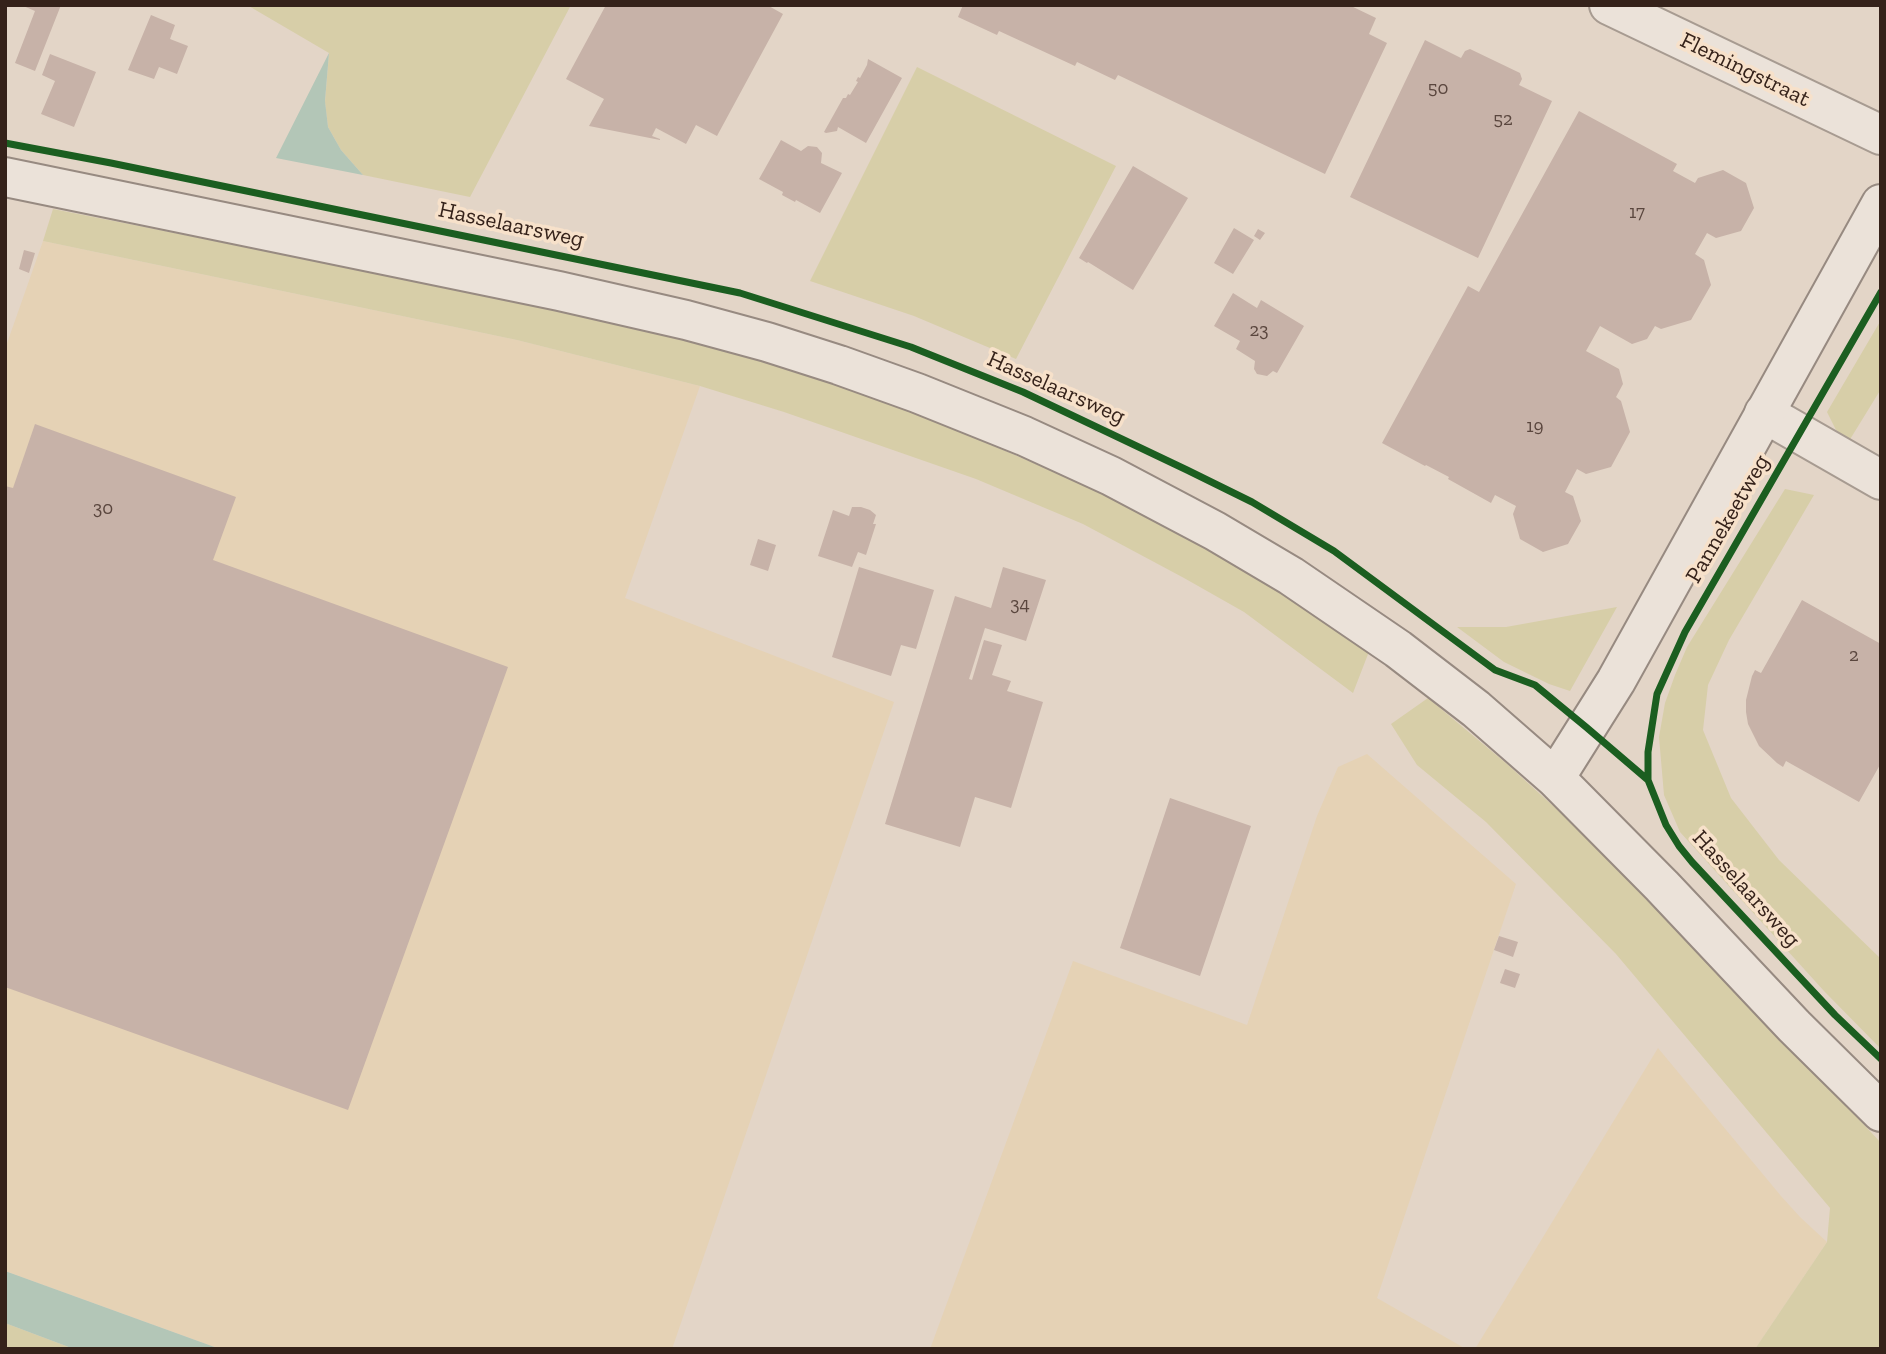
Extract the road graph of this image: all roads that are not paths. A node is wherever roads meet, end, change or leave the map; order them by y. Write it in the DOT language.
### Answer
graph roads {
  1 [pos="1609,5"];
  2 [pos="1881,135"];
  3 [pos="5,177"];
  4 [pos="1881,204"];
  5 [pos="1764,413"];
  6 [pos="1881,480"];
  7 [pos="1555,778"];
  8 [pos="1881,1112"];
  1 -- 2 [label="street, Flemingstraat"];
  3 -- 7 [label="street"];
  4 -- 5 [label="street, Pannekeetweg"];
  5 -- 6 [label="street"];
  5 -- 7 [label="street, Pannekeetweg"];
  7 -- 8 [label="street"];
}
